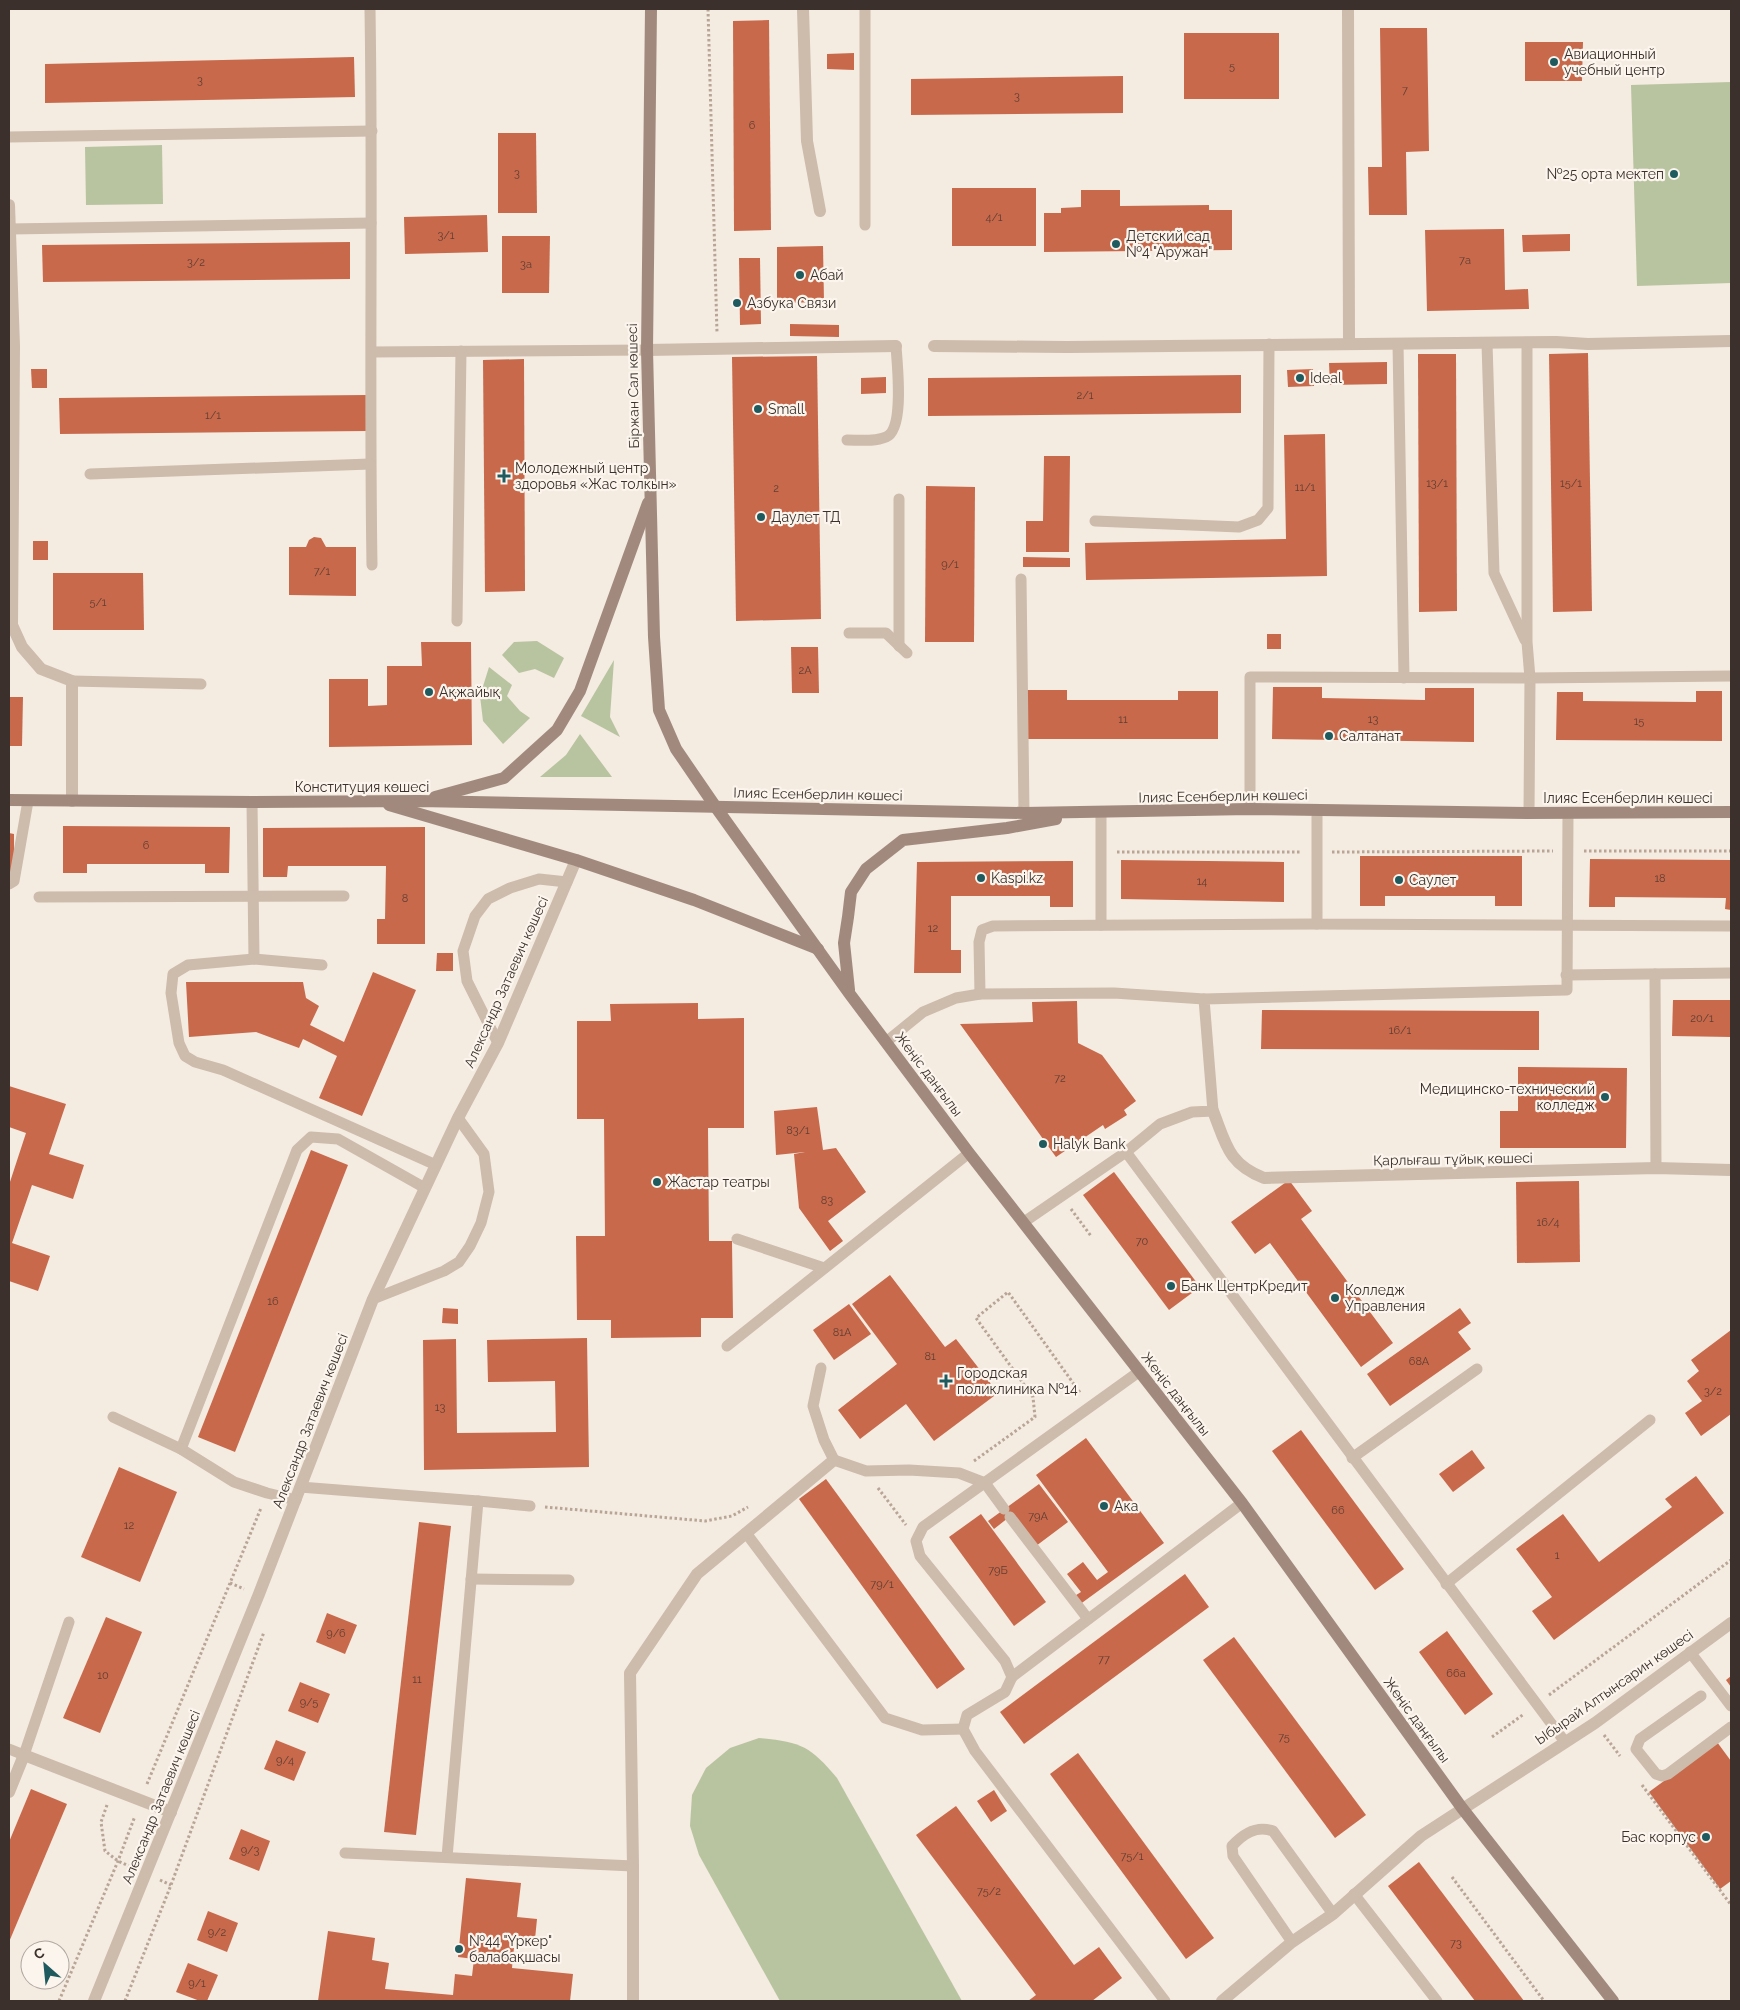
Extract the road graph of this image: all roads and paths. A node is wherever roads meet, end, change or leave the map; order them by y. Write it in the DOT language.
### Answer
graph roads {
  1 [pos="370,9"];
  2 [pos="651,9"];
  3 [pos="708,9"];
  4 [pos="803,9"];
  5 [pos="865,9"];
  6 [pos="1348,9"];
  7 [pos="372,131"];
  8 [pos="9,137"];
  9 [pos="9,205"];
  10 [pos="820,211"];
  11 [pos="371,223"];
  12 [pos="865,225"];
  13 [pos="10,229"];
  14 [pos="1731,341"];
  15 [pos="1527,343"];
  16 [pos="1269,344"];
  17 [pos="1350,344"];
  18 [pos="1398,344"];
  19 [pos="1487,344"];
  20 [pos="11,346"];
  21 [pos="896,346"];
  22 [pos="934,346"];
  23 [pos="717,349"];
  24 [pos="647,350"];
  25 [pos="372,352"];
  26 [pos="461,352"];
  27 [pos="846,440"];
  28 [pos="370,464"];
  29 [pos="90,474"];
  30 [pos="651,496"];
  31 [pos="899,499"];
  32 [pos="1095,521"];
  33 [pos="372,565"];
  34 [pos="1021,579"];
  35 [pos="457,622"];
  36 [pos="849,633"];
  37 [pos="1526,642"];
  38 [pos="1731,676"];
  39 [pos="1404,678"];
  40 [pos="1530,678"];
  41 [pos="72,681"];
  42 [pos="201,684"];
  43 [pos="9,800"];
  44 [pos="28,801"];
  45 [pos="72,801"];
  46 [pos="419,801"];
  47 [pos="252,802"];
  48 [pos="377,802"];
  49 [pos="715,806"];
  50 [pos="1250,809"];
  51 [pos="1316,810"];
  52 [pos="1731,812"];
  53 [pos="1024,813"];
  54 [pos="1087,813"];
  55 [pos="1101,813"];
  56 [pos="1529,813"];
  57 [pos="1568,814"];
  58 [pos="1568,851"];
  59 [pos="1731,851"];
  60 [pos="1101,852"];
  61 [pos="1317,852"];
  62 [pos="576,860"];
  63 [pos="567,882"];
  64 [pos="9,884"];
  65 [pos="344,896"];
  66 [pos="39,897"];
  67 [pos="252,897"];
  68 [pos="1317,924"];
  69 [pos="1101,925"];
  70 [pos="1568,925"];
  71 [pos="1731,926"];
  72 [pos="818,949"];
  73 [pos="254,959"];
  74 [pos="322,965"];
  75 [pos="1655,974"];
  76 [pos="1731,974"];
  77 [pos="1566,975"];
  78 [pos="849,993"];
  79 [pos="980,994"];
  80 [pos="1204,999"];
  81 [pos="886,1042"];
  82 [pos="498,1043"];
  83 [pos="1213,1111"];
  84 [pos="458,1118"];
  85 [pos="1126,1152"];
  86 [pos="969,1153"];
  87 [pos="436,1165"];
  88 [pos="1656,1168"];
  89 [pos="1731,1170"];
  90 [pos="425,1188"];
  91 [pos="1062,1196"];
  92 [pos="1024,1222"];
  93 [pos="1091,1236"];
  94 [pos="737,1239"];
  95 [pos="824,1268"];
  96 [pos="373,1299"];
  97 [pos="727,1346"];
  98 [pos="821,1368"];
  99 [pos="1476,1369"];
  100 [pos="1140,1372"];
  101 [pos="1090,1407"];
  102 [pos="113,1417"];
  103 [pos="1650,1420"];
  104 [pos="181,1449"];
  105 [pos="1352,1458"];
  106 [pos="834,1460"];
  107 [pos="866,1471"];
  108 [pos="959,1473"];
  109 [pos="985,1484"];
  110 [pos="300,1487"];
  111 [pos="267,1493"];
  112 [pos="296,1500"];
  113 [pos="478,1501"];
  114 [pos="1242,1503"];
  115 [pos="755,1504"];
  116 [pos="530,1506"];
  117 [pos="923,1527"];
  118 [pos="746,1533"];
  119 [pos="1731,1560"];
  120 [pos="471,1580"];
  121 [pos="569,1580"];
  122 [pos="1446,1584"];
  123 [pos="1088,1619"];
  124 [pos="69,1622"];
  125 [pos="1731,1623"];
  126 [pos="266,1627"];
  127 [pos="1690,1652"];
  128 [pos="1012,1677"];
  129 [pos="1701,1696"];
  130 [pos="1537,1704"];
  131 [pos="1731,1706"];
  132 [pos="1595,1723"];
  133 [pos="1731,1727"];
  134 [pos="963,1728"];
  135 [pos="1492,1737"];
  136 [pos="1565,1742"];
  137 [pos="9,1749"];
  138 [pos="24,1755"];
  139 [pos="1622,1760"];
  140 [pos="1639,1782"];
  141 [pos="112,1790"];
  142 [pos="9,1792"];
  143 [pos="140,1800"];
  144 [pos="1462,1808"];
  145 [pos="171,1812"];
  146 [pos="345,1853"];
  147 [pos="447,1857"];
  148 [pos="118,1861"];
  149 [pos="633,1866"];
  150 [pos="147,1874"];
  151 [pos="1452,1877"];
  152 [pos="171,1885"];
  153 [pos="1354,1894"];
  154 [pos="1731,1905"];
  155 [pos="1333,1914"];
  156 [pos="1292,1942"];
  157 [pos="59,2001"];
  158 [pos="94,2001"];
  159 [pos="125,2001"];
  160 [pos="633,2001"];
  161 [pos="1165,2001"];
  162 [pos="1222,2001"];
  163 [pos="1437,2001"];
  164 [pos="1544,2001"];
  165 [pos="1613,2001"];
  1 -- 7 [label="lane"];
  2 -- 24 [label="main road, Біржан Сал көшесі"];
  3 -- 23 [label="path"];
  4 -- 10 [label="street"];
  5 -- 12 [label="lane"];
  6 -- 17 [label="street"];
  7 -- 8 [label="lane"];
  7 -- 11 [label="lane"];
  9 -- 13 [label="street"];
  11 -- 13 [label="lane"];
  11 -- 25 [label="lane"];
  13 -- 20 [label="street"];
  14 -- 15 [label="street"];
  15 -- 19 [label="street"];
  15 -- 37 [label="lane"];
  16 -- 17 [label="street"];
  16 -- 22 [label="street"];
  16 -- 32 [label="lane"];
  17 -- 18 [label="street"];
  18 -- 19 [label="street"];
  18 -- 39 [label="lane"];
  19 -- 37 [label="lane"];
  20 -- 41 [label="street"];
  21 -- 23 [label="street"];
  21 -- 27 [label="lane"];
  23 -- 24 [label="street"];
  24 -- 26 [label="lane"];
  24 -- 30 [label="main road, Біржан Сал көшесі"];
  25 -- 26 [label="lane"];
  25 -- 28 [label="lane"];
  26 -- 35 [label="lane"];
  28 -- 29 [label="lane"];
  28 -- 33 [label="lane"];
  30 -- 46 [label="main road"];
  30 -- 49 [label="main road, Біржан Сал көшесі"];
  31 -- 36 [label="lane"];
  34 -- 53 [label="lane"];
  37 -- 40 [label="lane"];
  38 -- 40 [label="lane"];
  39 -- 40 [label="lane"];
  39 -- 50 [label="lane"];
  40 -- 56 [label="lane"];
  41 -- 42 [label="lane"];
  41 -- 45 [label="street"];
  43 -- 44 [label="main road, Конституция көшесі"];
  44 -- 45 [label="main road, Конституция көшесі"];
  44 -- 64 [label="lane"];
  45 -- 47 [label="main road, Конституция көшесі"];
  46 -- 48 [label="main road, Конституция көшесі"];
  46 -- 49 [label="main road, Конституция көшесі"];
  47 -- 48 [label="main road, Конституция көшесі"];
  47 -- 67 [label="lane"];
  48 -- 62 [label="main road"];
  49 -- 53 [label="main road, Ілияс Есенберлин көшесі"];
  49 -- 72 [label="main road, Жеңіс даңғылы"];
  50 -- 51 [label="main road, Ілияс Есенберлин көшесі"];
  50 -- 55 [label="main road, Ілияс Есенберлин көшесі"];
  51 -- 56 [label="main road, Ілияс Есенберлин көшесі"];
  51 -- 61 [label="lane"];
  52 -- 57 [label="main road, Ілияс Есенберлин көшесі"];
  53 -- 54 [label="main road, Ілияс Есенберлин көшесі"];
  54 -- 55 [label="main road, Ілияс Есенберлин көшесі"];
  54 -- 78 [label="main road"];
  55 -- 60 [label="lane"];
  56 -- 57 [label="main road, Ілияс Есенберлин көшесі"];
  57 -- 58 [label="lane"];
  58 -- 59 [label="path"];
  58 -- 61 [label="path"];
  58 -- 70 [label="lane"];
  60 -- 61 [label="path"];
  60 -- 69 [label="lane"];
  61 -- 68 [label="lane"];
  62 -- 63 [label="street, Александр Затаевич көшесі"];
  62 -- 72 [label="main road"];
  63 -- 82 [label="street, Александр Затаевич көшесі"];
  63 -- 82 [label="lane"];
  65 -- 67 [label="lane"];
  66 -- 67 [label="lane"];
  67 -- 73 [label="lane"];
  68 -- 69 [label="lane"];
  68 -- 70 [label="lane"];
  69 -- 79 [label="lane"];
  70 -- 71 [label="lane"];
  70 -- 77 [label="lane"];
  72 -- 78 [label="main road, Жеңіс даңғылы"];
  73 -- 74 [label="lane"];
  73 -- 87 [label="lane"];
  75 -- 76 [label="lane"];
  75 -- 77 [label="lane"];
  75 -- 88 [label="lane"];
  77 -- 80 [label="lane"];
  78 -- 81 [label="main road, Жеңіс даңғылы"];
  79 -- 80 [label="lane"];
  79 -- 81 [label="lane"];
  80 -- 83 [label="lane"];
  81 -- 86 [label="main road, Жеңіс даңғылы"];
  82 -- 84 [label="street, Александр Затаевич көшесі"];
  83 -- 85 [label="lane"];
  83 -- 88 [label="street, Қарлығаш тұйық көшесі"];
  84 -- 87 [label="street, Александр Затаевич көшесі"];
  84 -- 96 [label="lane"];
  85 -- 91 [label="lane"];
  85 -- 105 [label="lane"];
  86 -- 92 [label="main road, Жеңіс даңғылы"];
  86 -- 95 [label="lane"];
  87 -- 90 [label="street, Александр Затаевич көшесі"];
  88 -- 89 [label="street, Қарлығаш тұйық көшесі"];
  90 -- 96 [label="street, Александр Затаевич көшесі"];
  90 -- 104 [label="lane"];
  91 -- 92 [label="lane"];
  91 -- 93 [label="path"];
  92 -- 100 [label="main road, Жеңіс даңғылы"];
  94 -- 95 [label="lane"];
  95 -- 97 [label="lane"];
  96 -- 110 [label="street, Александр Затаевич көшесі"];
  98 -- 106 [label="lane"];
  99 -- 105 [label="lane"];
  100 -- 101 [label="lane"];
  100 -- 114 [label="main road, Жеңіс даңғылы"];
  101 -- 108 [label="path"];
  101 -- 109 [label="lane"];
  102 -- 104 [label="lane"];
  103 -- 122 [label="lane"];
  104 -- 111 [label="lane"];
  105 -- 122 [label="lane"];
  106 -- 107 [label="lane"];
  106 -- 118 [label="street"];
  107 -- 108 [label="lane"];
  107 -- 117 [label="path"];
  108 -- 109 [label="lane"];
  109 -- 117 [label="lane"];
  109 -- 123 [label="lane"];
  110 -- 112 [label="street, Александр Затаевич көшесі"];
  110 -- 113 [label="lane"];
  111 -- 112 [label="lane"];
  111 -- 143 [label="path"];
  112 -- 145 [label="street, Александр Затаевич көшесі"];
  113 -- 116 [label="lane"];
  113 -- 120 [label="lane"];
  114 -- 123 [label="lane"];
  114 -- 144 [label="main road, Жеңіс даңғылы"];
  115 -- 116 [label="path"];
  117 -- 128 [label="lane"];
  118 -- 134 [label="lane"];
  118 -- 149 [label="street"];
  119 -- 130 [label="path"];
  120 -- 121 [label="lane"];
  120 -- 147 [label="lane"];
  122 -- 130 [label="lane"];
  123 -- 128 [label="lane"];
  124 -- 138 [label="lane"];
  125 -- 127 [label="street, Ыбырай Алтынсарин көшесі"];
  126 -- 152 [label="path"];
  127 -- 131 [label="lane"];
  127 -- 132 [label="street, Ыбырай Алтынсарин көшесі"];
  128 -- 134 [label="lane"];
  129 -- 133 [label="lane"];
  130 -- 135 [label="path"];
  130 -- 136 [label="lane"];
  132 -- 136 [label="street, Ыбырай Алтынсарин көшесі"];
  132 -- 139 [label="path"];
  134 -- 161 [label="lane"];
  136 -- 144 [label="street, Ыбырай Алтынсарин көшесі"];
  137 -- 138 [label="lane"];
  138 -- 141 [label="street"];
  138 -- 142 [label="street"];
  140 -- 154 [label="path"];
  141 -- 143 [label="street"];
  141 -- 148 [label="path"];
  143 -- 145 [label="street"];
  143 -- 148 [label="path"];
  144 -- 153 [label="street, Ыбырай Алтынсарин көшесі"];
  144 -- 165 [label="main road, Жеңіс даңғылы"];
  145 -- 150 [label="street, Александр Затаевич көшесі"];
  146 -- 147 [label="lane"];
  147 -- 149 [label="lane"];
  148 -- 150 [label="path"];
  148 -- 157 [label="path"];
  149 -- 160 [label="street"];
  150 -- 152 [label="path"];
  150 -- 158 [label="street, Александр Затаевич көшесі"];
  151 -- 164 [label="path"];
  152 -- 159 [label="path"];
  153 -- 155 [label="street, Ыбырай Алтынсарин көшесі"];
  153 -- 163 [label="lane"];
  155 -- 156 [label="street, Ыбырай Алтынсарин көшесі"];
  155 -- 156 [label="lane"];
  156 -- 162 [label="street, Ыбырай Алтынсарин көшесі"];
}
